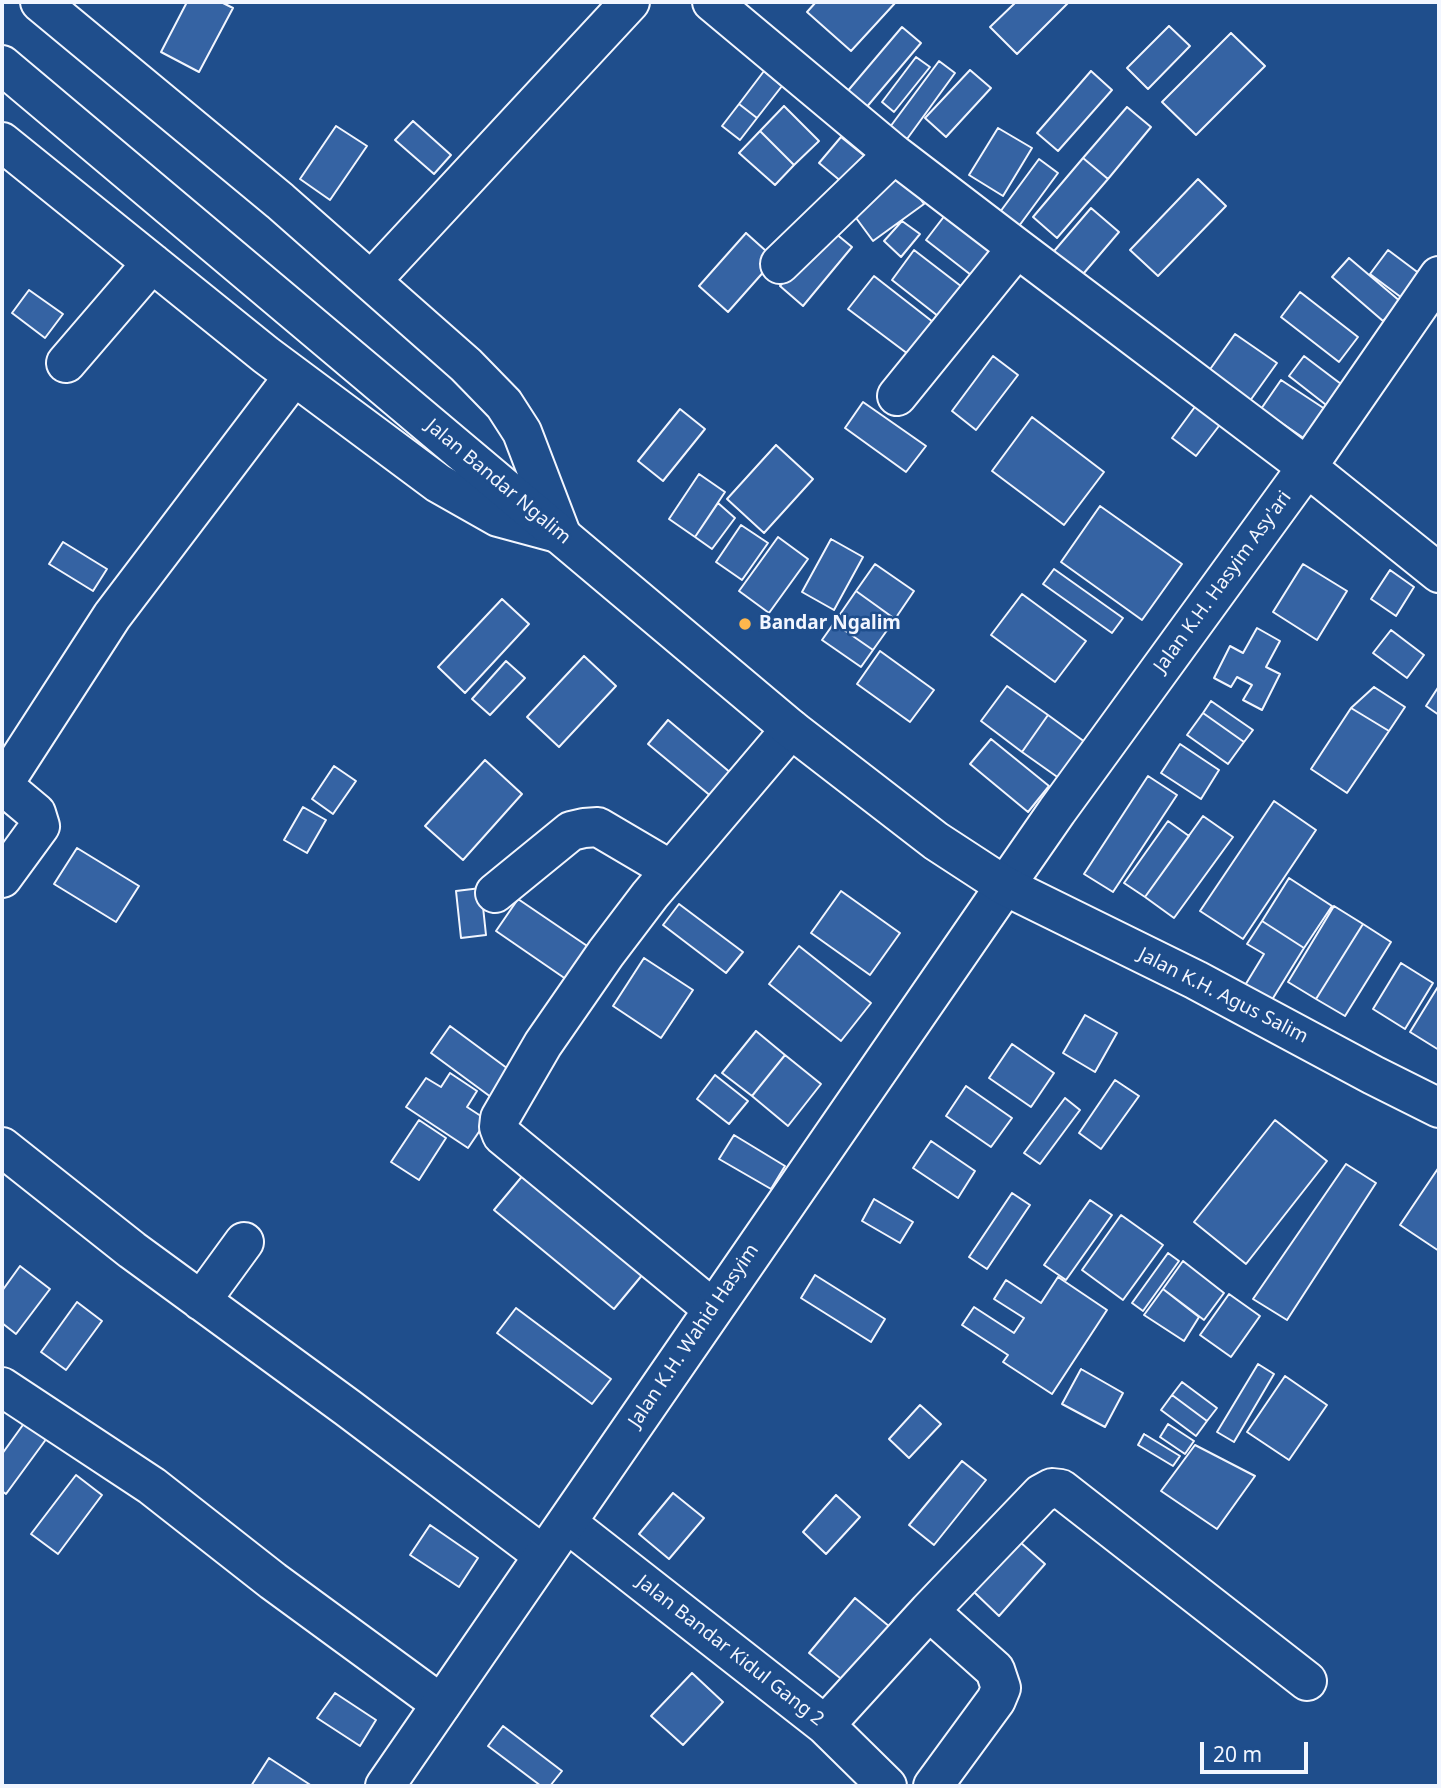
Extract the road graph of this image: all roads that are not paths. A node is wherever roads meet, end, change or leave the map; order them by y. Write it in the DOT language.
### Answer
graph roads {
  1 [pos="40,2"];
  2 [pos="630,2"];
  3 [pos="712,2"];
  4 [pos="2,65"];
  5 [pos="2,142"];
  6 [pos="894,154"];
  7 [pos="1017,248"];
  8 [pos="152,263"];
  9 [pos="780,264"];
  10 [pos="1439,276"];
  11 [pos="371,281"];
  12 [pos="66,363"];
  13 [pos="294,376"];
  14 [pos="897,396"];
  15 [pos="1307,467"];
  16 [pos="561,534"];
  17 [pos="1439,573"];
  18 [pos="791,729"];
  19 [pos="671,870"];
  20 [pos="2,878"];
  21 [pos="1005,886"];
  22 [pos="495,893"];
  23 [pos="1436,1099"];
  24 [pos="2,1147"];
  25 [pos="244,1242"];
  26 [pos="201,1301"];
  27 [pos="713,1309"];
  28 [pos="3,1379"];
  29 [pos="567,1523"];
  30 [pos="543,1555"];
  31 [pos="929,1611"];
  32 [pos="1307,1681"];
  33 [pos="441,1704"];
  34 [pos="825,1725"];
  35 [pos="385,1786"];
  36 [pos="887,1786"];
  37 [pos="933,1786"];
  1 -- 11 [label="main road"];
  2 -- 11 [label="main road"];
  3 -- 6 [label="main road"];
  4 -- 16 [label="main road, Jalan Bandar Ngalim"];
  5 -- 8 [label="main road"];
  6 -- 7 [label="main road"];
  6 -- 9 [label="main road"];
  7 -- 14 [label="main road"];
  7 -- 15 [label="main road"];
  8 -- 12 [label="main road"];
  8 -- 13 [label="main road"];
  10 -- 15 [label="main road, Jalan K.H. Hasyim Asy'ari"];
  11 -- 16 [label="main road"];
  13 -- 16 [label="main road"];
  13 -- 20 [label="main road"];
  15 -- 17 [label="main road"];
  15 -- 21 [label="main road, Jalan K.H. Hasyim Asy'ari"];
  16 -- 18 [label="main road, Jalan Bandar Ngalim"];
  18 -- 19 [label="main road"];
  18 -- 21 [label="main road, Jalan Bandar Ngalim"];
  19 -- 22 [label="main road"];
  19 -- 27 [label="main road"];
  21 -- 23 [label="main road, Jalan K.H. Agus Salim"];
  21 -- 27 [label="main road, Jalan K.H. Wahid Hasyim"];
  24 -- 26 [label="main road"];
  25 -- 26 [label="main road"];
  26 -- 30 [label="main road"];
  27 -- 29 [label="main road, Jalan K.H. Wahid Hasyim"];
  28 -- 33 [label="main road"];
  29 -- 30 [label="main road, Jalan K.H. Wahid Hasyim"];
  29 -- 34 [label="main road, Jalan Bandar Kidul Gang 2"];
  30 -- 33 [label="main road, Jalan K.H. Wahid Hasyim"];
  31 -- 32 [label="main road"];
  31 -- 34 [label="main road"];
  31 -- 37 [label="main road"];
  33 -- 35 [label="main road, Jalan K.H. Wahid Hasyim"];
  34 -- 36 [label="main road, Jalan Bandar Kidul Gang 2"];
}
